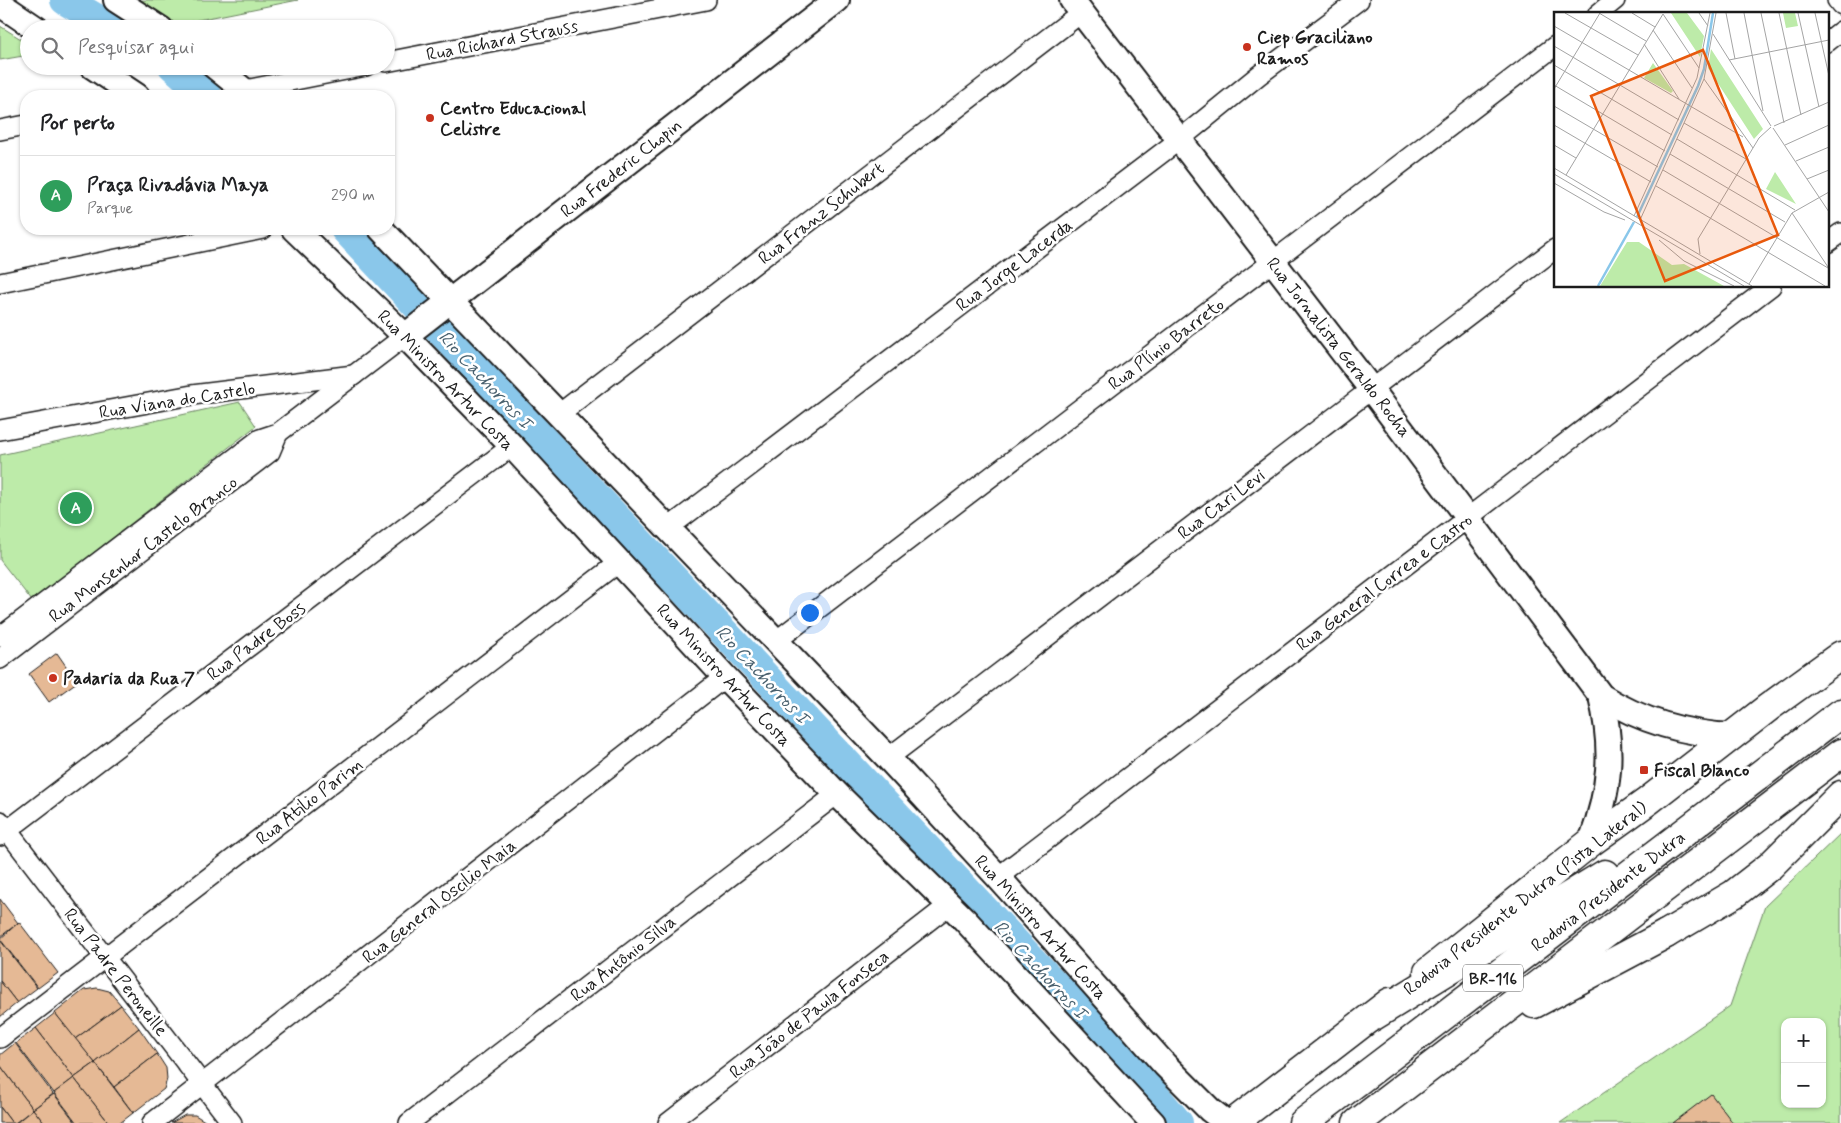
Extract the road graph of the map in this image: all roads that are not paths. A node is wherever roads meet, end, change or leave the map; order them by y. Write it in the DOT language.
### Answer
graph roads {
  1 [pos="116,0"];
  2 [pos="706,0"];
  3 [pos="837,0"];
  4 [pos="1359,0"];
  5 [pos="1616,0"];
  6 [pos="1837,0"];
  7 [pos="0,4"];
  8 [pos="1841,5"];
  9 [pos="1077,6"];
  10 [pos="1601,12"];
  11 [pos="24,20"];
  12 [pos="147,20"];
  13 [pos="1841,32"];
  14 [pos="1828,41"];
  15 [pos="1554,47"];
  16 [pos="395,60"];
  17 [pos="106,75"];
  18 [pos="225,75"];
  19 [pos="321,75"];
  20 [pos="296,80"];
  21 [pos="128,90"];
  22 [pos="244,90"];
  23 [pos="259,90"];
  24 [pos="288,90"];
  25 [pos="20,126"];
  26 [pos="0,130"];
  27 [pos="1179,140"];
  28 [pos="1841,233"];
  29 [pos="234,235"];
  30 [pos="301,235"];
  31 [pos="386,235"];
  32 [pos="1828,242"];
  33 [pos="1554,250"];
  34 [pos="1273,262"];
  35 [pos="0,283"];
  36 [pos="1768,288"];
  37 [pos="444,306"];
  38 [pos="411,332"];
  39 [pos="355,375"];
  40 [pos="1372,389"];
  41 [pos="560,414"];
  42 [pos="0,430"];
  43 [pos="278,433"];
  44 [pos="512,446"];
  45 [pos="1468,517"];
  46 [pos="667,529"];
  47 [pos="618,563"];
  48 [pos="0,637"];
  49 [pos="776,641"];
  50 [pos="1841,655"];
  51 [pos="0,659"];
  52 [pos="724,677"];
  53 [pos="1601,696"];
  54 [pos="1841,713"];
  55 [pos="1733,736"];
  56 [pos="1841,754"];
  57 [pos="888,758"];
  58 [pos="837,794"];
  59 [pos="1841,795"];
  60 [pos="2,829"];
  61 [pos="1684,833"];
  62 [pos="1590,842"];
  63 [pos="998,878"];
  64 [pos="950,905"];
  65 [pos="106,958"];
  66 [pos="1372,1017"];
  67 [pos="1472,1035"];
  68 [pos="0,1038"];
  69 [pos="203,1085"];
  70 [pos="152,1123"];
  71 [pos="232,1123"];
  72 [pos="409,1123"];
  73 [pos="668,1123"];
  74 [pos="1153,1123"];
  75 [pos="1227,1123"];
  76 [pos="1233,1123"];
  77 [pos="1303,1123"];
  78 [pos="1356,1123"];
  1 -- 12 [label="street"];
  2 -- 16 [label="street, Rua Richard Strauss"];
  3 -- 37 [label="street, Rua Frederic Chopin"];
  4 -- 27 [label="street, Rua Jorge Lacerda"];
  5 -- 10 [label="street"];
  6 -- 8 [label="street"];
  7 -- 11 [label="street"];
  9 -- 27 [label="street, Rua Jornalista Geraldo Rocha"];
  9 -- 41 [label="street, Rua Franz Schubert"];
  13 -- 14 [label="street"];
  15 -- 34 [label="street, Rua Plínio Barreto"];
  17 -- 21 [label="street"];
  18 -- 22 [label="street"];
  19 -- 20 [label="street"];
  20 -- 23 [label="street"];
  20 -- 24 [label="street"];
  25 -- 26 [label="street"];
  27 -- 34 [label="street, Rua Jornalista Geraldo Rocha"];
  27 -- 46 [label="street, Rua Jorge Lacerda"];
  28 -- 32 [label="street"];
  29 -- 35 [label="street"];
  30 -- 38 [label="street, Rua Ministro Artur Costa"];
  31 -- 37 [label="street, Rua Ministro Artur Costa"];
  33 -- 40 [label="street, Rua Cari Levi"];
  34 -- 40 [label="street, Rua Jornalista Geraldo Rocha"];
  34 -- 49 [label="street, Rua Plínio Barreto"];
  36 -- 45 [label="street, Rua General Correa e Castro"];
  37 -- 38 [label="street, Rua Frederic Chopin"];
  37 -- 41 [label="street, Rua Ministro Artur Costa"];
  38 -- 39 [label="street, Rua Monsenhor Castelo Branco"];
  38 -- 44 [label="street, Rua Ministro Artur Costa"];
  39 -- 42 [label="street, Rua Viana do Castelo"];
  39 -- 43 [label="street, Rua Monsenhor Castelo Branco"];
  40 -- 45 [label="street, Rua Jornalista Geraldo Rocha"];
  40 -- 57 [label="street, Rua Cari Levi"];
  41 -- 46 [label="street, Rua Ministro Artur Costa"];
  43 -- 48 [label="street, Rua Monsenhor Castelo Branco"];
  43 -- 51 [label="street, Rua Monsenhor Castelo Branco"];
  44 -- 47 [label="street, Rua Ministro Artur Costa"];
  44 -- 60 [label="street, Rua Padre Boss"];
  45 -- 53 [label="street, Rua Jornalista Geraldo Rocha"];
  45 -- 63 [label="street, Rua General Correa e Castro"];
  46 -- 49 [label="street, Rua Ministro Artur Costa"];
  47 -- 52 [label="street, Rua Ministro Artur Costa"];
  47 -- 65 [label="street, Rua Atilio Parim"];
  49 -- 57 [label="street, Rua Ministro Artur Costa"];
  50 -- 55 [label="highway, Rodovia Presidente Dutra (Pista Lateral) / BR-116"];
  52 -- 58 [label="street, Rua Ministro Artur Costa"];
  52 -- 69 [label="street, Rua General Oscilio Maia"];
  53 -- 55 [label="street, Rua Jornalista Geraldo Rocha"];
  53 -- 62 [label="street, Rua Jornalista Geraldo Rocha"];
  54 -- 61 [label="highway, Rodovia Presidente Dutra / BR-116"];
  55 -- 62 [label="highway, Rodovia Presidente Dutra (Pista Lateral) / BR-116"];
  56 -- 67 [label="highway, Rodovia Presidente Dutra / BR-116"];
  57 -- 63 [label="street, Rua Ministro Artur Costa"];
  58 -- 64 [label="street, Rua Ministro Artur Costa"];
  58 -- 72 [label="street, Rua Antônio Silva"];
  59 -- 67 [label="highway"];
  60 -- 65 [label="street, Rua Padre Peroneille"];
  61 -- 66 [label="highway"];
  61 -- 77 [label="highway, Rodovia Presidente Dutra / BR-116"];
  62 -- 66 [label="highway, Rodovia Presidente Dutra (Pista Lateral) / BR-116"];
  63 -- 75 [label="street, Rua Ministro Artur Costa"];
  64 -- 73 [label="street, Rua João de Paula Fonseca"];
  64 -- 74 [label="street, Rua Ministro Artur Costa"];
  65 -- 68 [label="street, Rua Atilio Parim"];
  65 -- 69 [label="street, Rua Padre Peroneille"];
  66 -- 76 [label="highway, Rodovia Presidente Dutra (Pista Lateral) / BR-116"];
  67 -- 78 [label="highway, Rodovia Presidente Dutra / BR-116"];
  69 -- 70 [label="street, Rua General Oscilio Maia"];
  69 -- 71 [label="street, Rua Padre Peroneille"];
}
